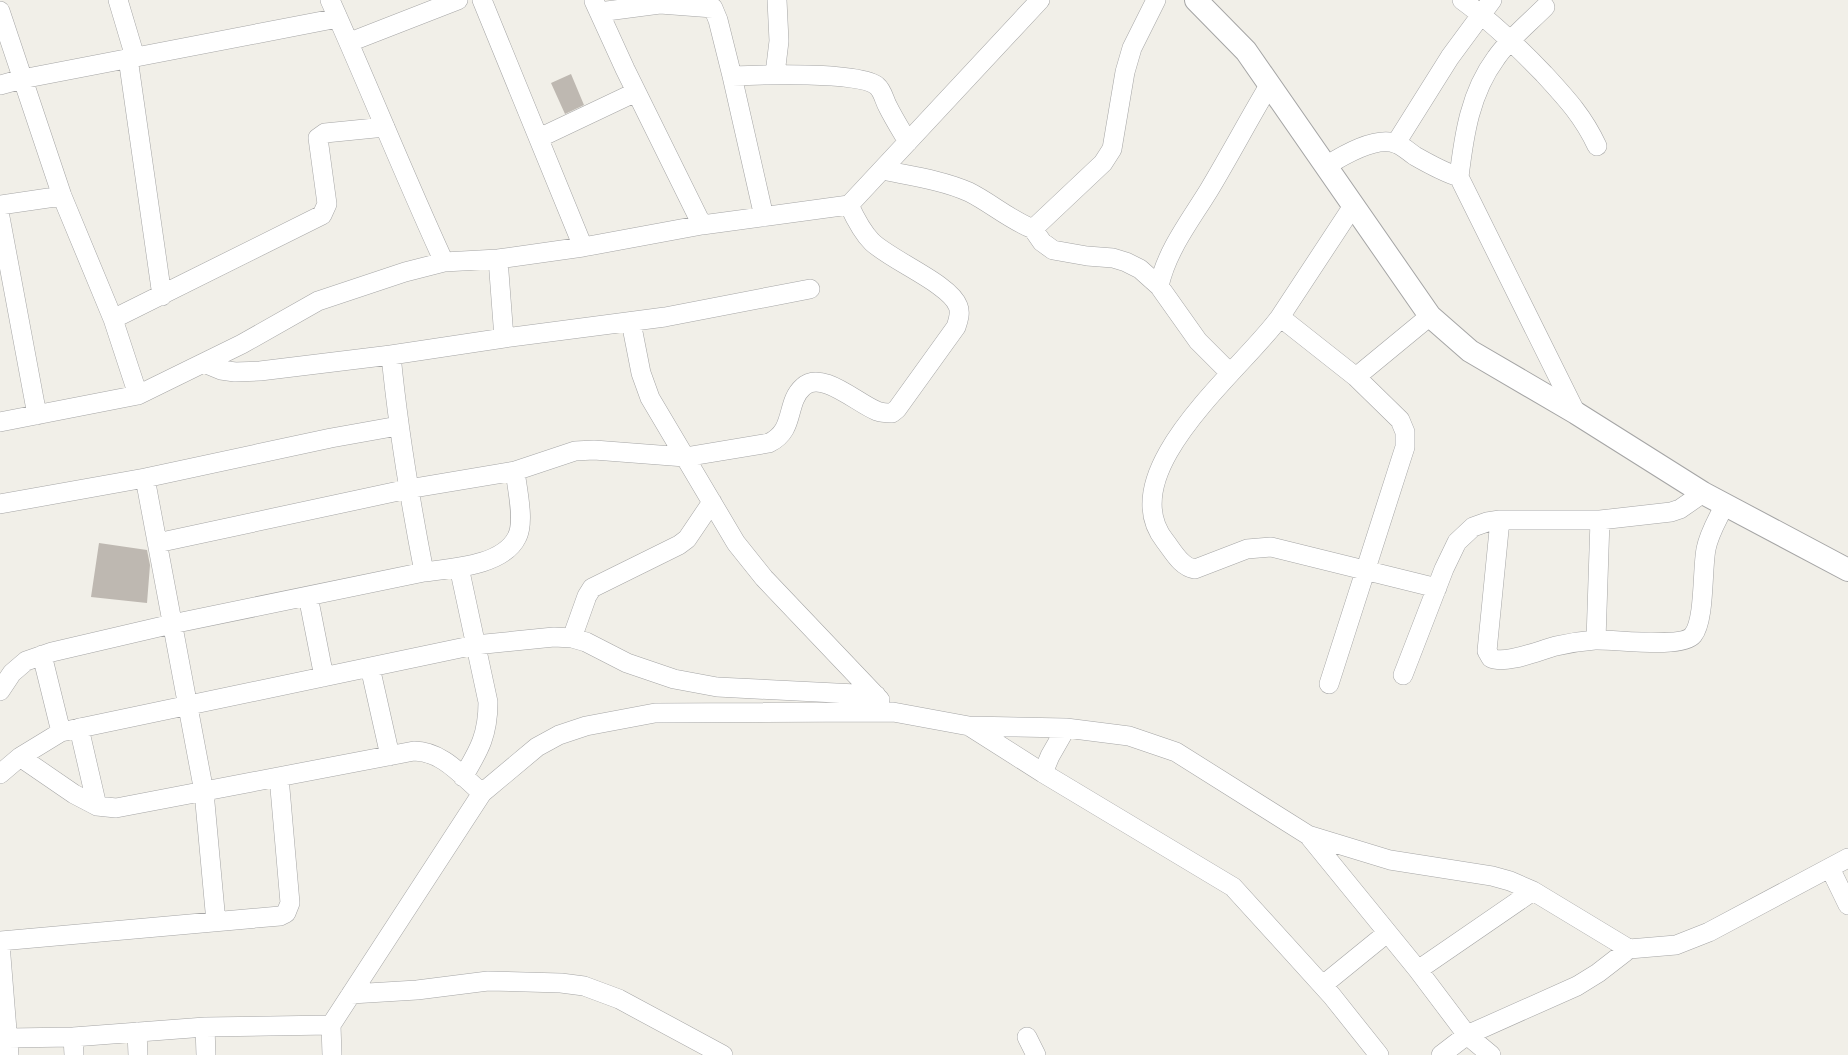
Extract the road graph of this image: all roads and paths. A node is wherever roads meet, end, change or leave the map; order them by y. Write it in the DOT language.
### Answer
graph roads {
  1 [pos="118,0"];
  2 [pos="330,0"];
  3 [pos="458,0"];
  4 [pos="482,0"];
  5 [pos="777,0"];
  6 [pos="1040,0"];
  7 [pos="1156,0"];
  8 [pos="1196,0"];
  9 [pos="1462,0"];
  10 [pos="716,4"];
  11 [pos="596,6"];
  12 [pos="1487,7"];
  13 [pos="1545,7"];
  14 [pos="0,11"];
  15 [pos="338,18"];
  16 [pos="1512,40"];
  17 [pos="350,42"];
  18 [pos="131,57"];
  19 [pos="775,74"];
  20 [pos="732,76"];
  21 [pos="22,79"];
  22 [pos="1270,84"];
  23 [pos="0,85"];
  24 [pos="636,92"];
  25 [pos="385,127"];
  26 [pos="539,138"];
  27 [pos="908,142"];
  28 [pos="1396,143"];
  29 [pos="1597,146"];
  30 [pos="1326,166"];
  31 [pos="882,170"];
  32 [pos="1459,177"];
  33 [pos="62,196"];
  34 [pos="0,205"];
  35 [pos="849,205"];
  36 [pos="1353,206"];
  37 [pos="0,216"];
  38 [pos="764,217"];
  39 [pos="702,225"];
  40 [pos="1033,229"];
  41 [pos="583,247"];
  42 [pos="498,259"];
  43 [pos="444,262"];
  44 [pos="1158,286"];
  45 [pos="810,289"];
  46 [pos="162,296"];
  47 [pos="1430,316"];
  48 [pos="1280,317"];
  49 [pos="114,319"];
  50 [pos="631,322"];
  51 [pos="504,338"];
  52 [pos="391,355"];
  53 [pos="204,363"];
  54 [pos="1230,372"];
  55 [pos="1356,378"];
  56 [pos="138,396"];
  57 [pos="1576,413"];
  58 [pos="37,415"];
  59 [pos="0,422"];
  60 [pos="398,426"];
  61 [pos="685,457"];
  62 [pos="515,471"];
  63 [pos="144,478"];
  64 [pos="408,489"];
  65 [pos="1703,493"];
  66 [pos="712,502"];
  67 [pos="0,504"];
  68 [pos="1725,504"];
  69 [pos="1500,520"];
  70 [pos="1600,520"];
  71 [pos="157,543"];
  72 [pos="460,567"];
  73 [pos="1366,570"];
  74 [pos="1848,570"];
  75 [pos="424,572"];
  76 [pos="1437,588"];
  77 [pos="308,596"];
  78 [pos="172,624"];
  79 [pos="572,638"];
  80 [pos="1596,640"];
  81 [pos="475,645"];
  82 [pos="42,655"];
  83 [pos="370,667"];
  84 [pos="1403,675"];
  85 [pos="324,677"];
  86 [pos="1329,684"];
  87 [pos="0,691"];
  88 [pos="876,695"];
  89 [pos="187,706"];
  90 [pos="893,712"];
  91 [pos="969,726"];
  92 [pos="1066,728"];
  93 [pos="70,730"];
  94 [pos="390,756"];
  95 [pos="20,757"];
  96 [pos="0,773"];
  97 [pos="1043,773"];
  98 [pos="279,777"];
  99 [pos="463,777"];
  100 [pos="204,792"];
  101 [pos="482,793"];
  102 [pos="97,806"];
  103 [pos="1308,835"];
  104 [pos="1848,858"];
  105 [pos="1830,868"];
  106 [pos="1533,890"];
  107 [pos="1848,905"];
  108 [pos="216,922"];
  109 [pos="1387,933"];
  110 [pos="0,942"];
  111 [pos="1629,949"];
  112 [pos="1418,970"];
  113 [pos="1323,986"];
  114 [pos="351,994"];
  115 [pos="331,1025"];
  116 [pos="205,1027"];
  117 [pos="137,1032"];
  118 [pos="1467,1035"];
  119 [pos="1027,1037"];
  120 [pos="6,1045"];
  121 [pos="73,1046"];
  122 [pos="138,1055"];
  123 [pos="206,1055"];
  124 [pos="332,1055"];
  125 [pos="723,1055"];
  126 [pos="1036,1055"];
  127 [pos="1379,1055"];
  128 [pos="1440,1055"];
  129 [pos="1491,1055"];
  1 -- 18 [label="street"];
  2 -- 15 [label="street"];
  3 -- 17 [label="street"];
  4 -- 26 [label="street"];
  5 -- 19 [label="street"];
  6 -- 27 [label="street"];
  7 -- 40 [label="street"];
  8 -- 22 [label="street"];
  9 -- 12 [label="street"];
  10 -- 11 [label="street"];
  10 -- 20 [label="street"];
  11 -- 24 [label="street"];
  12 -- 16 [label="street"];
  12 -- 28 [label="street"];
  13 -- 16 [label="street"];
  14 -- 21 [label="street"];
  15 -- 17 [label="street"];
  15 -- 18 [label="street"];
  16 -- 29 [label="street"];
  16 -- 32 [label="street"];
  17 -- 25 [label="street"];
  18 -- 21 [label="street"];
  18 -- 46 [label="street"];
  19 -- 20 [label="street"];
  19 -- 27 [label="street"];
  20 -- 38 [label="street"];
  21 -- 23 [label="street"];
  21 -- 33 [label="street"];
  22 -- 30 [label="street"];
  22 -- 44 [label="street"];
  24 -- 26 [label="street"];
  24 -- 39 [label="street"];
  25 -- 43 [label="street"];
  25 -- 46 [label="street"];
  26 -- 41 [label="street"];
  27 -- 31 [label="street"];
  28 -- 30 [label="street"];
  28 -- 32 [label="street"];
  30 -- 36 [label="street"];
  31 -- 35 [label="street"];
  31 -- 40 [label="street"];
  32 -- 57 [label="street"];
  33 -- 34 [label="street"];
  33 -- 49 [label="street"];
  35 -- 38 [label="street"];
  35 -- 61 [label="street"];
  36 -- 47 [label="street"];
  36 -- 48 [label="street"];
  37 -- 58 [label="street"];
  38 -- 39 [label="street"];
  39 -- 41 [label="street"];
  40 -- 44 [label="street"];
  41 -- 42 [label="street"];
  42 -- 43 [label="street"];
  42 -- 51 [label="street"];
  43 -- 53 [label="street"];
  44 -- 54 [label="street"];
  45 -- 50 [label="street"];
  46 -- 49 [label="street"];
  47 -- 55 [label="street"];
  47 -- 57 [label="street"];
  48 -- 54 [label="street"];
  48 -- 55 [label="street"];
  49 -- 56 [label="street"];
  50 -- 51 [label="street"];
  50 -- 61 [label="street"];
  51 -- 52 [label="street"];
  52 -- 53 [label="street"];
  52 -- 60 [label="street"];
  53 -- 56 [label="street"];
  54 -- 73 [label="street"];
  55 -- 73 [label="street"];
  56 -- 58 [label="street"];
  57 -- 65 [label="street"];
  58 -- 59 [label="street"];
  60 -- 63 [label="street"];
  60 -- 64 [label="street"];
  61 -- 62 [label="street"];
  61 -- 66 [label="street"];
  62 -- 64 [label="street"];
  62 -- 72 [label="street"];
  63 -- 67 [label="street"];
  63 -- 71 [label="street"];
  64 -- 71 [label="street"];
  64 -- 75 [label="street"];
  65 -- 68 [label="street"];
  65 -- 70 [label="street"];
  66 -- 79 [label="street"];
  66 -- 88 [label="street"];
  68 -- 74 [label="street"];
  68 -- 80 [label="street"];
  69 -- 70 [label="street"];
  69 -- 76 [label="street"];
  69 -- 80 [label="street"];
  70 -- 80 [label="street"];
  71 -- 78 [label="street"];
  72 -- 75 [label="street"];
  72 -- 81 [label="street"];
  73 -- 76 [label="street"];
  73 -- 86 [label="street"];
  75 -- 77 [label="street"];
  76 -- 84 [label="street"];
  77 -- 78 [label="street"];
  77 -- 85 [label="street"];
  78 -- 82 [label="street"];
  78 -- 89 [label="street"];
  79 -- 81 [label="street"];
  79 -- 88 [label="street"];
  81 -- 83 [label="street"];
  81 -- 99 [label="street"];
  82 -- 87 [label="street"];
  82 -- 93 [label="street"];
  83 -- 85 [label="street"];
  83 -- 94 [label="street"];
  85 -- 89 [label="street"];
  88 -- 90 [label="street"];
  89 -- 93 [label="street"];
  89 -- 100 [label="street"];
  90 -- 91 [label="street"];
  90 -- 101 [label="street"];
  91 -- 92 [label="street"];
  91 -- 97 [label="street"];
  92 -- 97 [label="street"];
  92 -- 103 [label="street"];
  93 -- 95 [label="street"];
  93 -- 102 [label="street"];
  94 -- 98 [label="street"];
  94 -- 99 [label="street"];
  95 -- 96 [label="street"];
  95 -- 102 [label="street"];
  97 -- 113 [label="street"];
  98 -- 100 [label="street"];
  98 -- 108 [label="street"];
  99 -- 101 [label="street"];
  100 -- 102 [label="street"];
  100 -- 108 [label="street"];
  101 -- 114 [label="street"];
  103 -- 106 [label="street"];
  103 -- 109 [label="street"];
  104 -- 105 [label="street"];
  105 -- 107 [label="street"];
  105 -- 111 [label="street"];
  106 -- 111 [label="street"];
  106 -- 112 [label="street"];
  108 -- 110 [label="street"];
  109 -- 112 [label="street"];
  109 -- 113 [label="street"];
  110 -- 120 [label="street"];
  111 -- 118 [label="street"];
  112 -- 118 [label="street"];
  113 -- 127 [label="street"];
  114 -- 115 [label="street"];
  114 -- 125 [label="street"];
  115 -- 116 [label="street"];
  115 -- 124 [label="street"];
  116 -- 117 [label="street"];
  116 -- 123 [label="street"];
  117 -- 121 [label="street"];
  117 -- 122 [label="street"];
  118 -- 128 [label="street"];
  118 -- 129 [label="street"];
  119 -- 126 [label="street"];
  120 -- 121 [label="street"];
}
